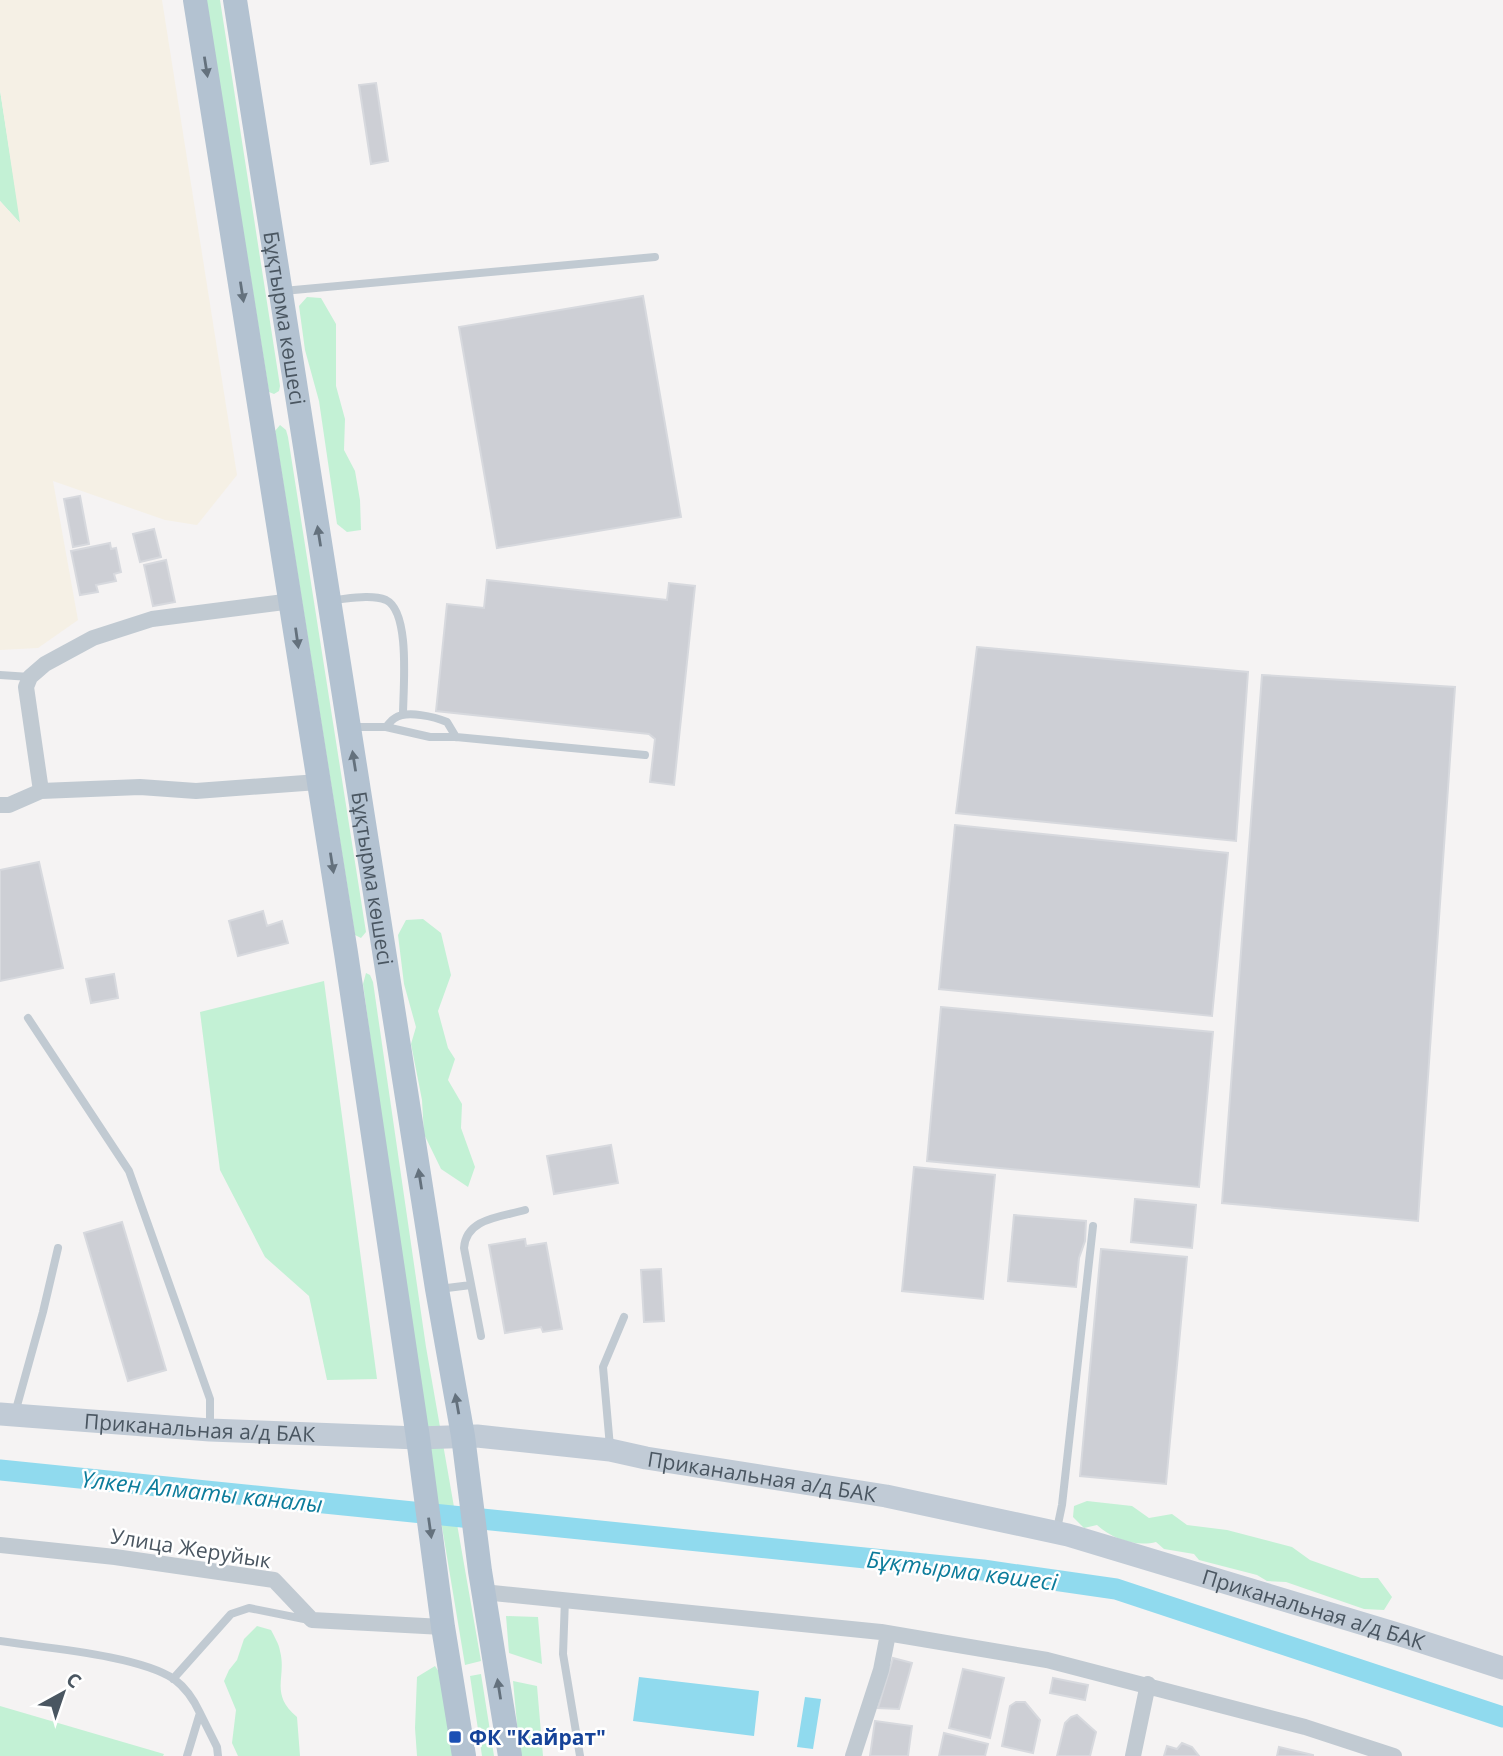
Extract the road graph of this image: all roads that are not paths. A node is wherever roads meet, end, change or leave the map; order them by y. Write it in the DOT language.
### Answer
graph roads {
  1 [pos="195,0"];
  2 [pos="235,0"];
  3 [pos="655,257"];
  4 [pos="280,291"];
  5 [pos="299,410"];
  6 [pos="261,413"];
  7 [pos="292,601"];
  8 [pos="329,601"];
  9 [pos="0,675"];
  10 [pos="30,677"];
  11 [pos="404,715"];
  12 [pos="349,727"];
  13 [pos="386,727"];
  14 [pos="456,737"];
  15 [pos="645,755"];
  16 [pos="318,782"];
  17 [pos="41,791"];
  18 [pos="0,805"];
  19 [pos="384,948"];
  20 [pos="346,953"];
  21 [pos="28,1018"];
  22 [pos="525,1210"];
  23 [pos="1093,1226"];
  24 [pos="58,1248"];
  25 [pos="471,1285"];
  26 [pos="437,1289"];
  27 [pos="624,1317"];
  28 [pos="481,1336"];
  29 [pos="7,1415"];
  30 [pos="209,1430"];
  31 [pos="463,1436"];
  32 [pos="420,1449"];
  33 [pos="610,1450"];
  34 [pos="1056,1532"];
  35 [pos="0,1545"];
  36 [pos="481,1582"];
  37 [pos="565,1599"];
  38 [pos="312,1620"];
  39 [pos="443,1627"];
  40 [pos="888,1634"];
  41 [pos="0,1641"];
  42 [pos="1503,1668"];
  43 [pos="173,1679"];
  44 [pos="1147,1684"];
  45 [pos="200,1713"];
  46 [pos="187,1756"];
  47 [pos="218,1756"];
  48 [pos="464,1756"];
  49 [pos="510,1756"];
  50 [pos="580,1756"];
  51 [pos="853,1756"];
  52 [pos="1133,1756"];
  53 [pos="1394,1756"];
  1 -- 6 [label="main road, Бұқтырма көшесі, one-way"];
  2 -- 4 [label="main road, Бұқтырма көшесі"];
  3 -- 4 [label="lane"];
  4 -- 5 [label="main road, Бұқтырма көшесі"];
  5 -- 6 [label="main road"];
  8 -- 5 [label="main road, Бұқтырма көшесі, one-way"];
  6 -- 7 [label="main road, Бұқтырма көшесі"];
  7 -- 10 [label="street"];
  7 -- 16 [label="main road, Бұқтырма көшесі, one-way"];
  8 -- 11 [label="lane"];
  8 -- 12 [label="main road, Бұқтырма көшесі"];
  9 -- 10 [label="lane"];
  10 -- 17 [label="street"];
  11 -- 13 [label="lane"];
  11 -- 14 [label="lane"];
  12 -- 13 [label="lane"];
  19 -- 12 [label="main road, Бұқтырма көшесі, one-way"];
  13 -- 14 [label="lane"];
  14 -- 15 [label="lane"];
  16 -- 17 [label="street"];
  16 -- 20 [label="main road, Бұқтырма көшесі, one-way"];
  17 -- 18 [label="street"];
  19 -- 20 [label="main road"];
  26 -- 19 [label="main road, Бұқтырма көшесі, one-way"];
  20 -- 32 [label="main road, Бұқтырма көшесі"];
  21 -- 30 [label="lane"];
  22 -- 25 [label="lane"];
  23 -- 34 [label="lane"];
  24 -- 29 [label="lane"];
  25 -- 26 [label="lane"];
  25 -- 28 [label="lane"];
  31 -- 26 [label="main road, Бұқтырма көшесі, one-way"];
  27 -- 33 [label="lane"];
  29 -- 30 [label="main road, Приканальная а/д БАК"];
  30 -- 32 [label="main road, Приканальная а/д БАК"];
  31 -- 32 [label="main road, Приканальная а/д БАК"];
  31 -- 33 [label="main road, Приканальная а/д БАК"];
  31 -- 36 [label="main road, Бұқтырма көшесі"];
  32 -- 39 [label="main road, Бұқтырма көшесі, one-way"];
  33 -- 34 [label="main road, Приканальная а/д БАК"];
  34 -- 42 [label="main road, Приканальная а/д БАК"];
  35 -- 38 [label="street, Улица Жеруйык"];
  36 -- 37 [label="street"];
  49 -- 36 [label="main road, Бұқтырма көшесі, one-way"];
  37 -- 40 [label="street"];
  37 -- 50 [label="lane"];
  38 -- 39 [label="street"];
  38 -- 43 [label="lane"];
  39 -- 48 [label="main road, Бұқтырма көшесі"];
  40 -- 44 [label="street"];
  40 -- 51 [label="street"];
  41 -- 43 [label="lane"];
  43 -- 45 [label="lane"];
  44 -- 52 [label="street"];
  44 -- 53 [label="street"];
  45 -- 46 [label="lane"];
  45 -- 47 [label="lane"];
}
